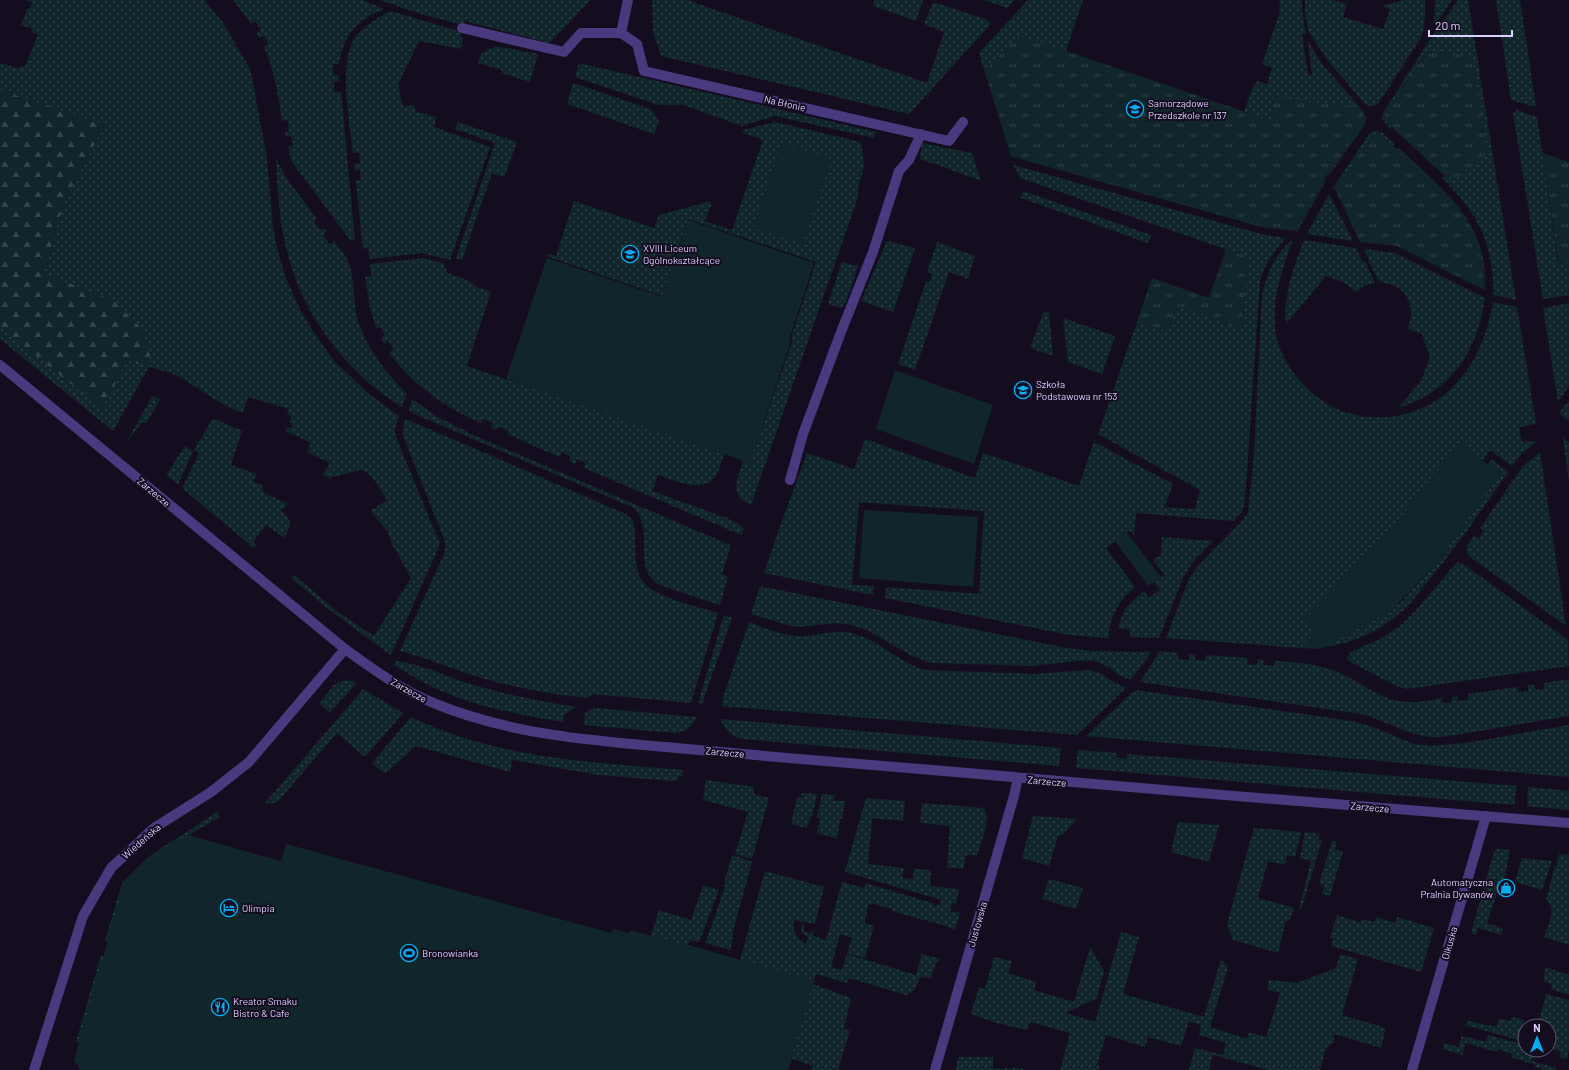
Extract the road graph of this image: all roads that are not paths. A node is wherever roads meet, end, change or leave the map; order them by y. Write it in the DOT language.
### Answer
graph roads {
  1 [pos="628,0"];
  2 [pos="462,28"];
  3 [pos="621,34"];
  4 [pos="963,122"];
  5 [pos="921,134"];
  6 [pos="0,365"];
  7 [pos="790,480"];
  8 [pos="345,649"];
  9 [pos="1018,778"];
  10 [pos="1486,816"];
  11 [pos="1569,823"];
  12 [pos="34,1070"];
  13 [pos="935,1070"];
  14 [pos="1412,1070"];
  1 -- 3 [label="street"];
  2 -- 3 [label="street"];
  3 -- 5 [label="street, Na Błonie"];
  4 -- 5 [label="street, Na Błonie"];
  5 -- 7 [label="street"];
  6 -- 8 [label="street, Zarzecze"];
  8 -- 9 [label="street, Zarzecze"];
  8 -- 12 [label="street, Wiedeńska"];
  9 -- 10 [label="street, Zarzecze"];
  9 -- 13 [label="street, Justowska"];
  10 -- 11 [label="street, Zarzecze"];
  10 -- 14 [label="street, Olkuska"];
}
